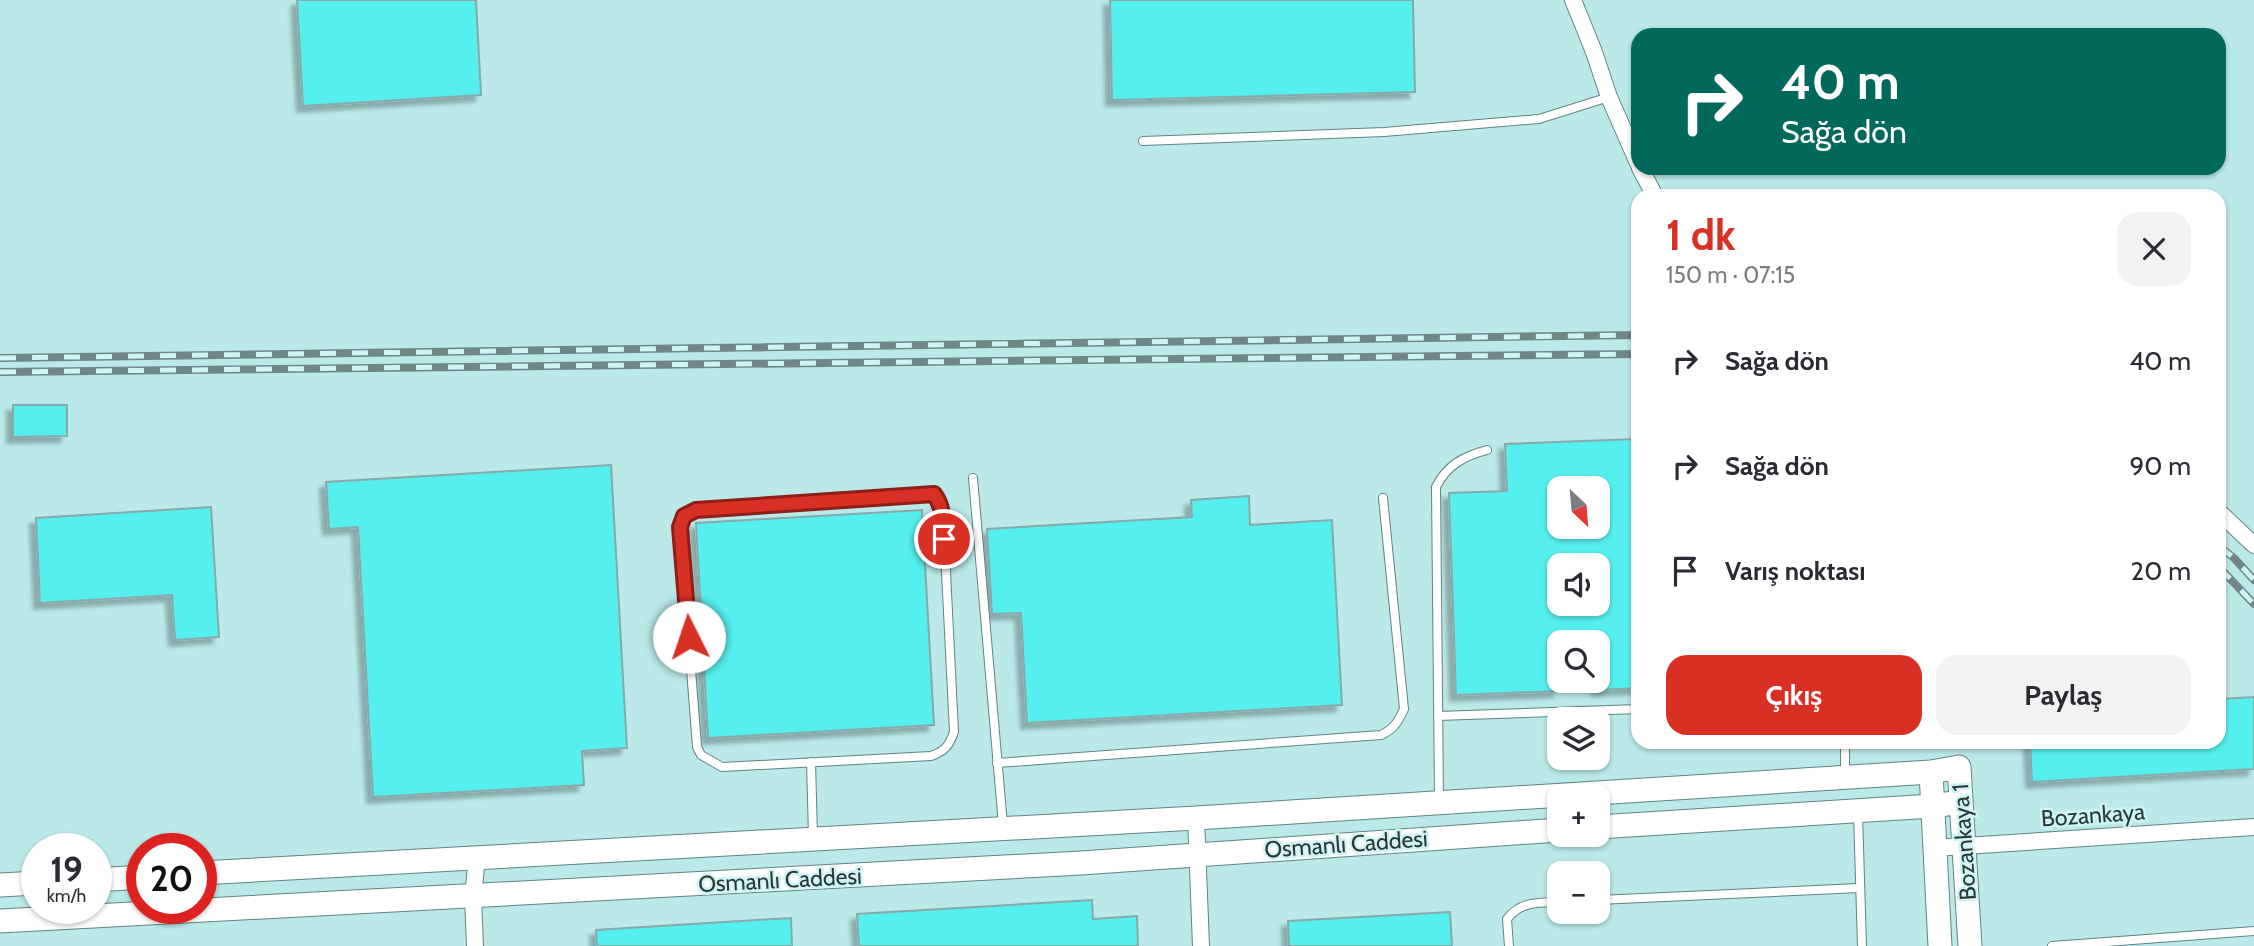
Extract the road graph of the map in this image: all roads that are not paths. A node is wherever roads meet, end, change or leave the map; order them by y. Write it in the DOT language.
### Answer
graph roads {
  1 [pos="1573,0"];
  2 [pos="1609,97"];
  3 [pos="1143,141"];
  4 [pos="1631,147"];
  5 [pos="1487,450"];
  6 [pos="973,478"];
  7 [pos="1383,498"];
  8 [pos="2226,519"];
  9 [pos="2254,545"];
  10 [pos="1631,709"];
  11 [pos="1438,716"];
  12 [pos="1845,749"];
  13 [pos="811,762"];
  14 [pos="998,762"];
  15 [pos="1931,772"];
  16 [pos="1845,776"];
  17 [pos="1439,802"];
  18 [pos="1961,802"];
  19 [pos="1932,806"];
  20 [pos="1858,809"];
  21 [pos="1196,818"];
  22 [pos="1610,826"];
  23 [pos="2254,827"];
  24 [pos="1003,828"];
  25 [pos="1547,831"];
  26 [pos="813,839"];
  27 [pos="779,840"];
  28 [pos="1965,846"];
  29 [pos="1934,848"];
  30 [pos="1196,855"];
  31 [pos="477,857"];
  32 [pos="217,872"];
  33 [pos="781,880"];
  34 [pos="21,884"];
  35 [pos="0,885"];
  36 [pos="1859,888"];
  37 [pos="473,897"];
  38 [pos="1610,899"];
  39 [pos="1547,902"];
  40 [pos="0,921"];
  41 [pos="2254,931"];
  42 [pos="475,946"];
  43 [pos="1201,946"];
  44 [pos="1509,946"];
  45 [pos="1862,946"];
  46 [pos="1940,946"];
  47 [pos="1970,946"];
  48 [pos="2052,946"];
  1 -- 2 [label="street"];
  2 -- 3 [label="lane"];
  2 -- 4 [label="street"];
  5 -- 11 [label="lane"];
  6 -- 14 [label="lane"];
  7 -- 14 [label="lane"];
  8 -- 9 [label="street"];
  10 -- 11 [label="lane"];
  11 -- 17 [label="lane"];
  12 -- 16 [label="lane"];
  13 -- 13 [label="lane"];
  13 -- 26 [label="lane"];
  14 -- 24 [label="lane"];
  15 -- 16 [label="street"];
  15 -- 18 [label="street, Bozankaya 1"];
  15 -- 19 [label="street"];
  16 -- 17 [label="street"];
  17 -- 21 [label="street"];
  18 -- 19 [label="street"];
  18 -- 28 [label="street, Bozankaya 1"];
  19 -- 20 [label="street"];
  19 -- 29 [label="street"];
  20 -- 22 [label="street"];
  20 -- 36 [label="lane"];
  21 -- 24 [label="street"];
  21 -- 30 [label="street"];
  23 -- 28 [label="street, Bozankaya"];
  24 -- 26 [label="street"];
  25 -- 30 [label="street, Osmanlı Caddesi"];
  26 -- 27 [label="street"];
  27 -- 31 [label="street"];
  27 -- 33 [label="street"];
  28 -- 29 [label="street, Bozankaya"];
  28 -- 47 [label="street, Bozankaya 1"];
  29 -- 46 [label="street"];
  30 -- 33 [label="street, Osmanlı Caddesi"];
  30 -- 43 [label="street"];
  31 -- 32 [label="street"];
  31 -- 37 [label="street"];
  33 -- 37 [label="street, Osmanlı Caddesi"];
  34 -- 35 [label="street"];
  36 -- 38 [label="lane"];
  36 -- 45 [label="lane"];
  37 -- 40 [label="street, Osmanlı Caddesi"];
  37 -- 42 [label="street"];
  39 -- 44 [label="lane"];
  41 -- 48 [label="lane"];
}
